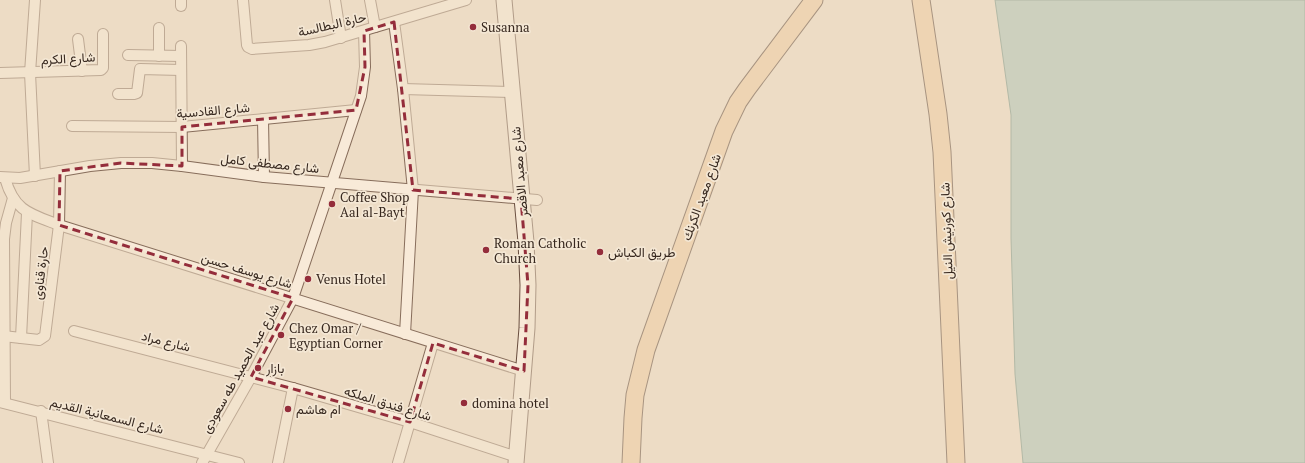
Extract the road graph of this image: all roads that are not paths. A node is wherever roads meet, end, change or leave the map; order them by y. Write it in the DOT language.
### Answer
graph roads {
  1 [pos="35,0"];
  2 [pos="243,0"];
  3 [pos="336,0"];
  4 [pos="370,0"];
  5 [pos="466,0"];
  6 [pos="504,0"];
  7 [pos="814,0"];
  8 [pos="921,0"];
  9 [pos="394,22"];
  10 [pos="158,28"];
  11 [pos="376,28"];
  12 [pos="364,31"];
  13 [pos="103,34"];
  14 [pos="341,38"];
  15 [pos="78,39"];
  16 [pos="128,55"];
  17 [pos="159,56"];
  18 [pos="181,70"];
  19 [pos="82,71"];
  20 [pos="0,73"];
  21 [pos="30,73"];
  22 [pos="403,89"];
  23 [pos="512,92"];
  24 [pos="118,94"];
  25 [pos="356,110"];
  26 [pos="263,119"];
  27 [pos="72,126"];
  28 [pos="182,127"];
  29 [pos="182,166"];
  30 [pos="60,171"];
  31 [pos="35,176"];
  32 [pos="264,177"];
  33 [pos="2,178"];
  34 [pos="331,183"];
  35 [pos="413,190"];
  36 [pos="13,198"];
  37 [pos="521,199"];
  38 [pos="537,200"];
  39 [pos="27,213"];
  40 [pos="3,225"];
  41 [pos="59,225"];
  42 [pos="293,298"];
  43 [pos="74,331"];
  44 [pos="405,334"];
  45 [pos="3,336"];
  46 [pos="21,338"];
  47 [pos="433,343"];
  48 [pos="524,371"];
  49 [pos="251,377"];
  50 [pos="293,388"];
  51 [pos="2,402"];
  52 [pos="41,411"];
  53 [pos="410,422"];
  54 [pos="205,459"];
  55 [pos="517,460"];
  56 [pos="48,463"];
  57 [pos="239,463"];
  58 [pos="278,463"];
  59 [pos="398,463"];
  60 [pos="630,463"];
  61 [pos="956,463"];
  1 -- 21 [label="street"];
  2 -- 14 [label="street, حارة البطالسة"];
  3 -- 14 [label="street"];
  4 -- 11 [label="street"];
  5 -- 9 [label="street, حارة البطالسة"];
  6 -- 23 [label="main road, شارع معبد الاقصر"];
  7 -- 60 [label="main road, شارع معبد الكرنك"];
  8 -- 61 [label="main road, شارع كورنيش النيل"];
  9 -- 11 [label="street, حارة البطالسة"];
  9 -- 22 [label="street"];
  10 -- 17 [label="street"];
  11 -- 12 [label="street, حارة البطالسة"];
  12 -- 14 [label="street, حارة البطالسة"];
  12 -- 25 [label="street, شارع عبد الحميد طه سعودى"];
  13 -- 19 [label="street, شارع الكرم"];
  15 -- 19 [label="street"];
  16 -- 17 [label="street"];
  17 -- 18 [label="street"];
  18 -- 24 [label="street"];
  18 -- 28 [label="street"];
  19 -- 21 [label="street, شارع الكرم"];
  20 -- 21 [label="street, شارع الكرم"];
  21 -- 31 [label="street"];
  22 -- 23 [label="street"];
  22 -- 35 [label="street"];
  23 -- 37 [label="main road, شارع معبد الاقصر"];
  25 -- 26 [label="street, شارع القادسية"];
  25 -- 34 [label="street, شارع عبد الحميد طه سعودى"];
  26 -- 28 [label="street, شارع القادسية"];
  26 -- 32 [label="street"];
  27 -- 28 [label="street, شارع القادسية"];
  28 -- 29 [label="street"];
  29 -- 30 [label="street, شارع مصطفى كامل"];
  29 -- 32 [label="street, شارع مصطفى كامل"];
  30 -- 31 [label="street, شارع مصطفى كامل"];
  30 -- 41 [label="street, حارة قناوى"];
  31 -- 33 [label="street, شارع مصطفى كامل"];
  32 -- 34 [label="street, شارع مصطفى كامل"];
  33 -- 36 [label="street, شارع يوسف حسن"];
  34 -- 35 [label="street, شارع مصطفى كامل"];
  34 -- 42 [label="street, شارع عبد الحميد طه سعودى"];
  35 -- 37 [label="street, شارع مصطفى كامل"];
  35 -- 44 [label="street"];
  36 -- 39 [label="street, شارع يوسف حسن"];
  36 -- 40 [label="street"];
  37 -- 38 [label="street, شارع مصطفى كامل"];
  37 -- 48 [label="main road, شارع معبد الاقصر"];
  39 -- 41 [label="street, شارع يوسف حسن"];
  39 -- 46 [label="street"];
  40 -- 45 [label="street"];
  41 -- 42 [label="street, شارع يوسف حسن"];
  41 -- 46 [label="street, حارة قناوى"];
  42 -- 44 [label="street, شارع يوسف حسن"];
  42 -- 49 [label="street, شارع عبد الحميد طه سعودى"];
  43 -- 49 [label="street, شارع مراد"];
  44 -- 47 [label="street, شارع يوسف حسن"];
  45 -- 46 [label="street, حارة قناوى"];
  45 -- 51 [label="street"];
  47 -- 48 [label="street, شارع يوسف حسن"];
  47 -- 53 [label="street"];
  48 -- 55 [label="main road, شارع معبد الاقصر"];
  49 -- 50 [label="street, شارع فندق الملكه"];
  49 -- 54 [label="street, شارع عبد الحميد طه سعودى"];
  50 -- 53 [label="street, شارع فندق الملكه"];
  50 -- 58 [label="street"];
  51 -- 52 [label="street, شارع السمعانية القديم"];
  52 -- 54 [label="street, شارع السمعانية القديم"];
  52 -- 56 [label="street"];
  53 -- 55 [label="street, شارع فندق الملكه"];
  53 -- 59 [label="street"];
  54 -- 57 [label="street, شارع السمعانية القديم"];
}
